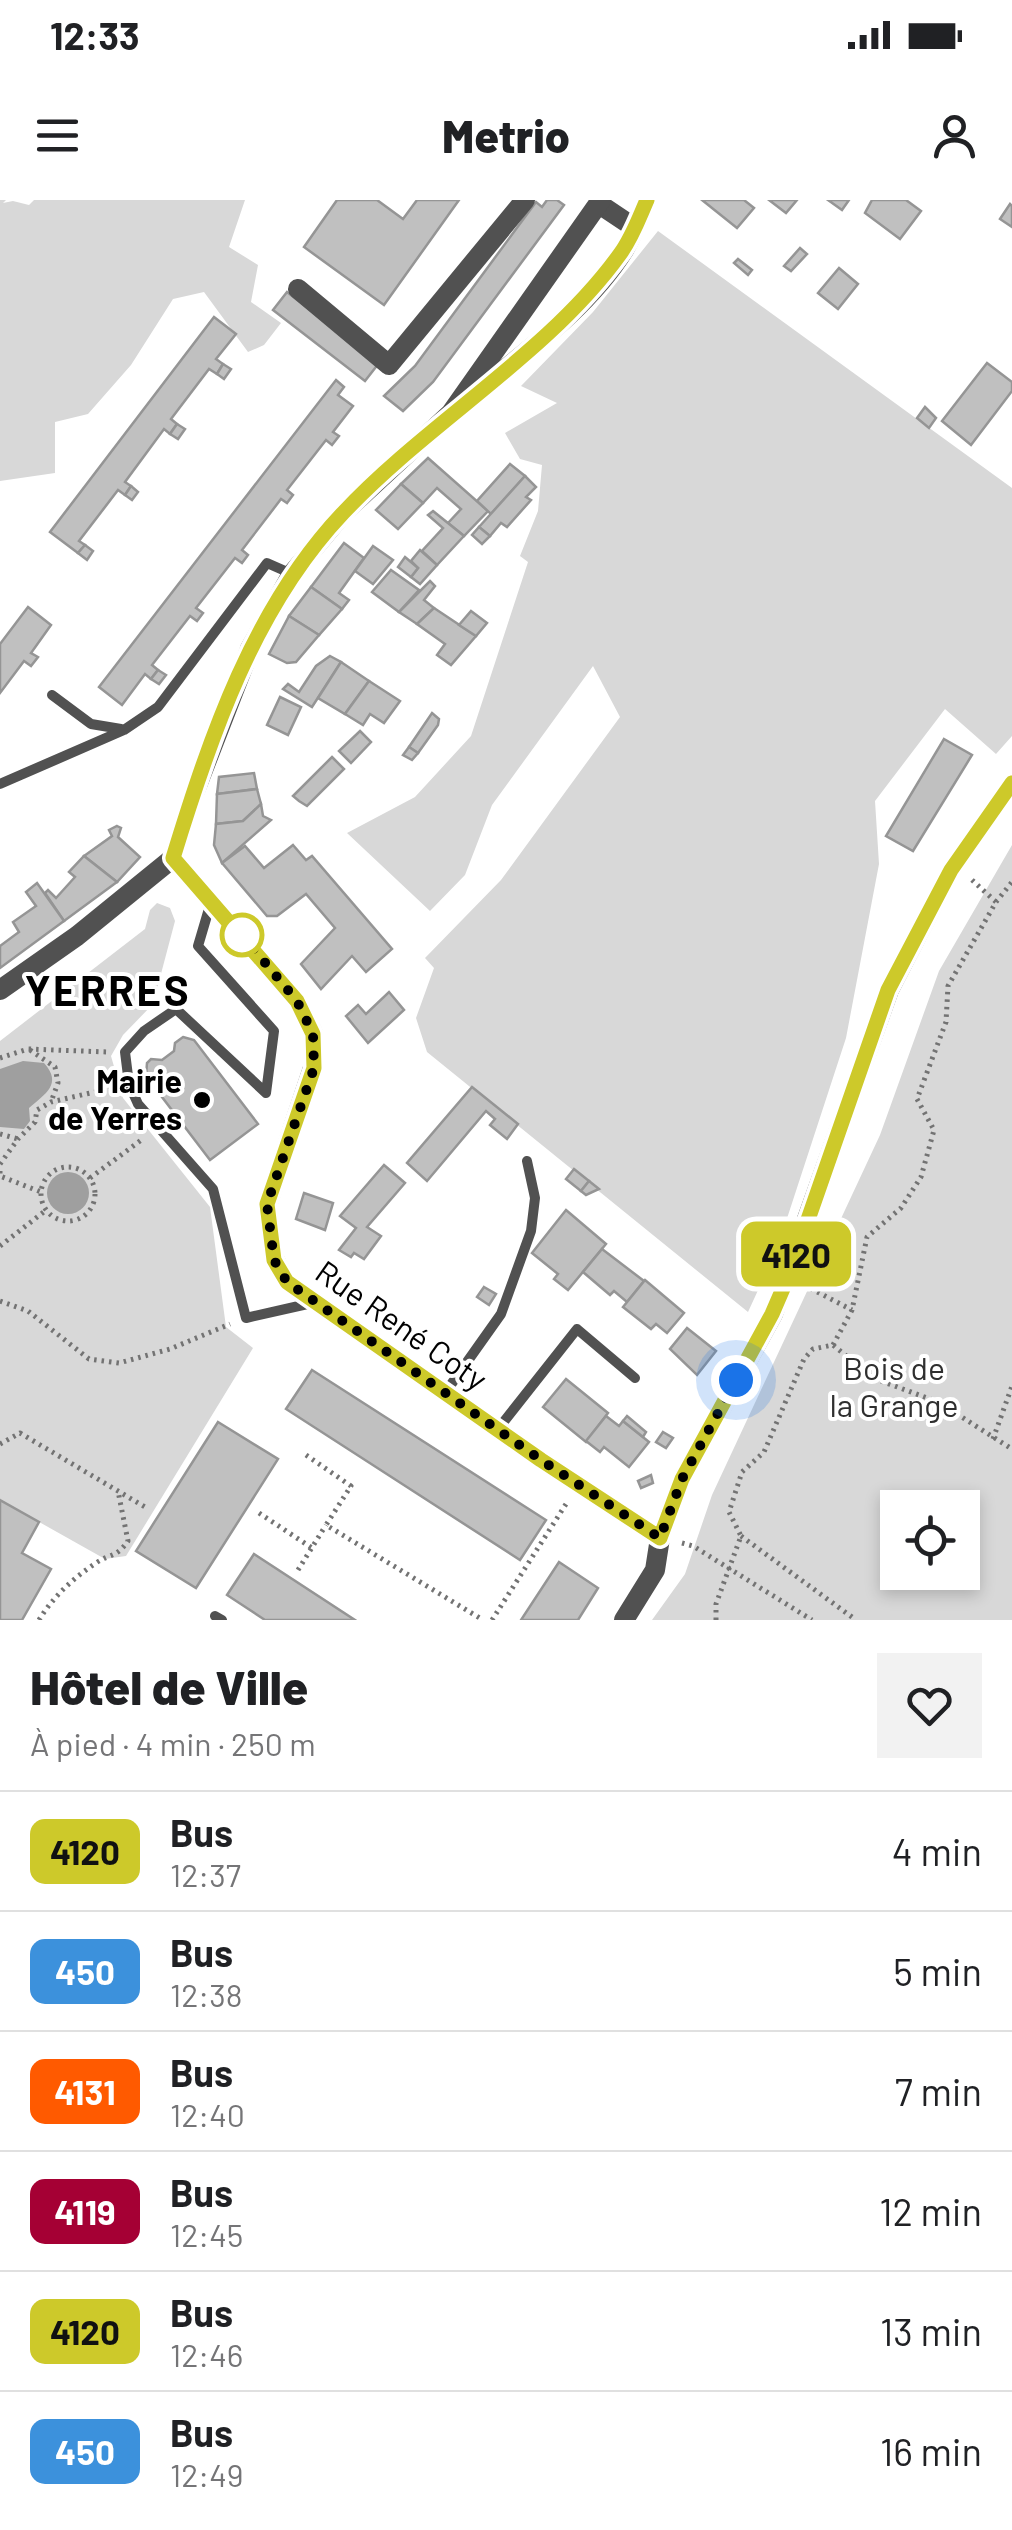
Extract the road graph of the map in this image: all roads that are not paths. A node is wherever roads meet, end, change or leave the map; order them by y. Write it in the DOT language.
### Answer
graph roads {
  1 [pos="526,200"];
  2 [pos="648,200"];
  3 [pos="598,201"];
  4 [pos="635,228"];
  5 [pos="298,289"];
  6 [pos="451,413"];
  7 [pos="292,574"];
  8 [pos="52,695"];
  9 [pos="124,730"];
  10 [pos="1012,783"];
  11 [pos="0,784"];
  12 [pos="173,858"];
  13 [pos="211,901"];
  14 [pos="0,990"];
  15 [pos="528,1161"];
  16 [pos="312,1302"];
  17 [pos="636,1378"];
  18 [pos="445,1394"];
  19 [pos="498,1430"];
  20 [pos="660,1538"];
  21 [pos="624,1620"];
  1 -- 5 [label="street"];
  2 -- 4 [label="street"];
  3 -- 4 [label="street"];
  3 -- 6 [label="street"];
  4 -- 6 [label="street"];
  6 -- 7 [label="street"];
  7 -- 9 [label="lane"];
  7 -- 12 [label="street"];
  8 -- 9 [label="lane"];
  9 -- 11 [label="lane"];
  10 -- 20 [label="street"];
  12 -- 13 [label="street, Rue René Coty"];
  12 -- 14 [label="street"];
  13 -- 16 [label="street, Rue René Coty"];
  13 -- 16 [label="lane"];
  15 -- 18 [label="lane"];
  16 -- 18 [label="street, Rue René Coty"];
  17 -- 19 [label="lane"];
  18 -- 19 [label="street, Rue René Coty"];
  19 -- 20 [label="street, Rue René Coty"];
  20 -- 21 [label="street"];
}
